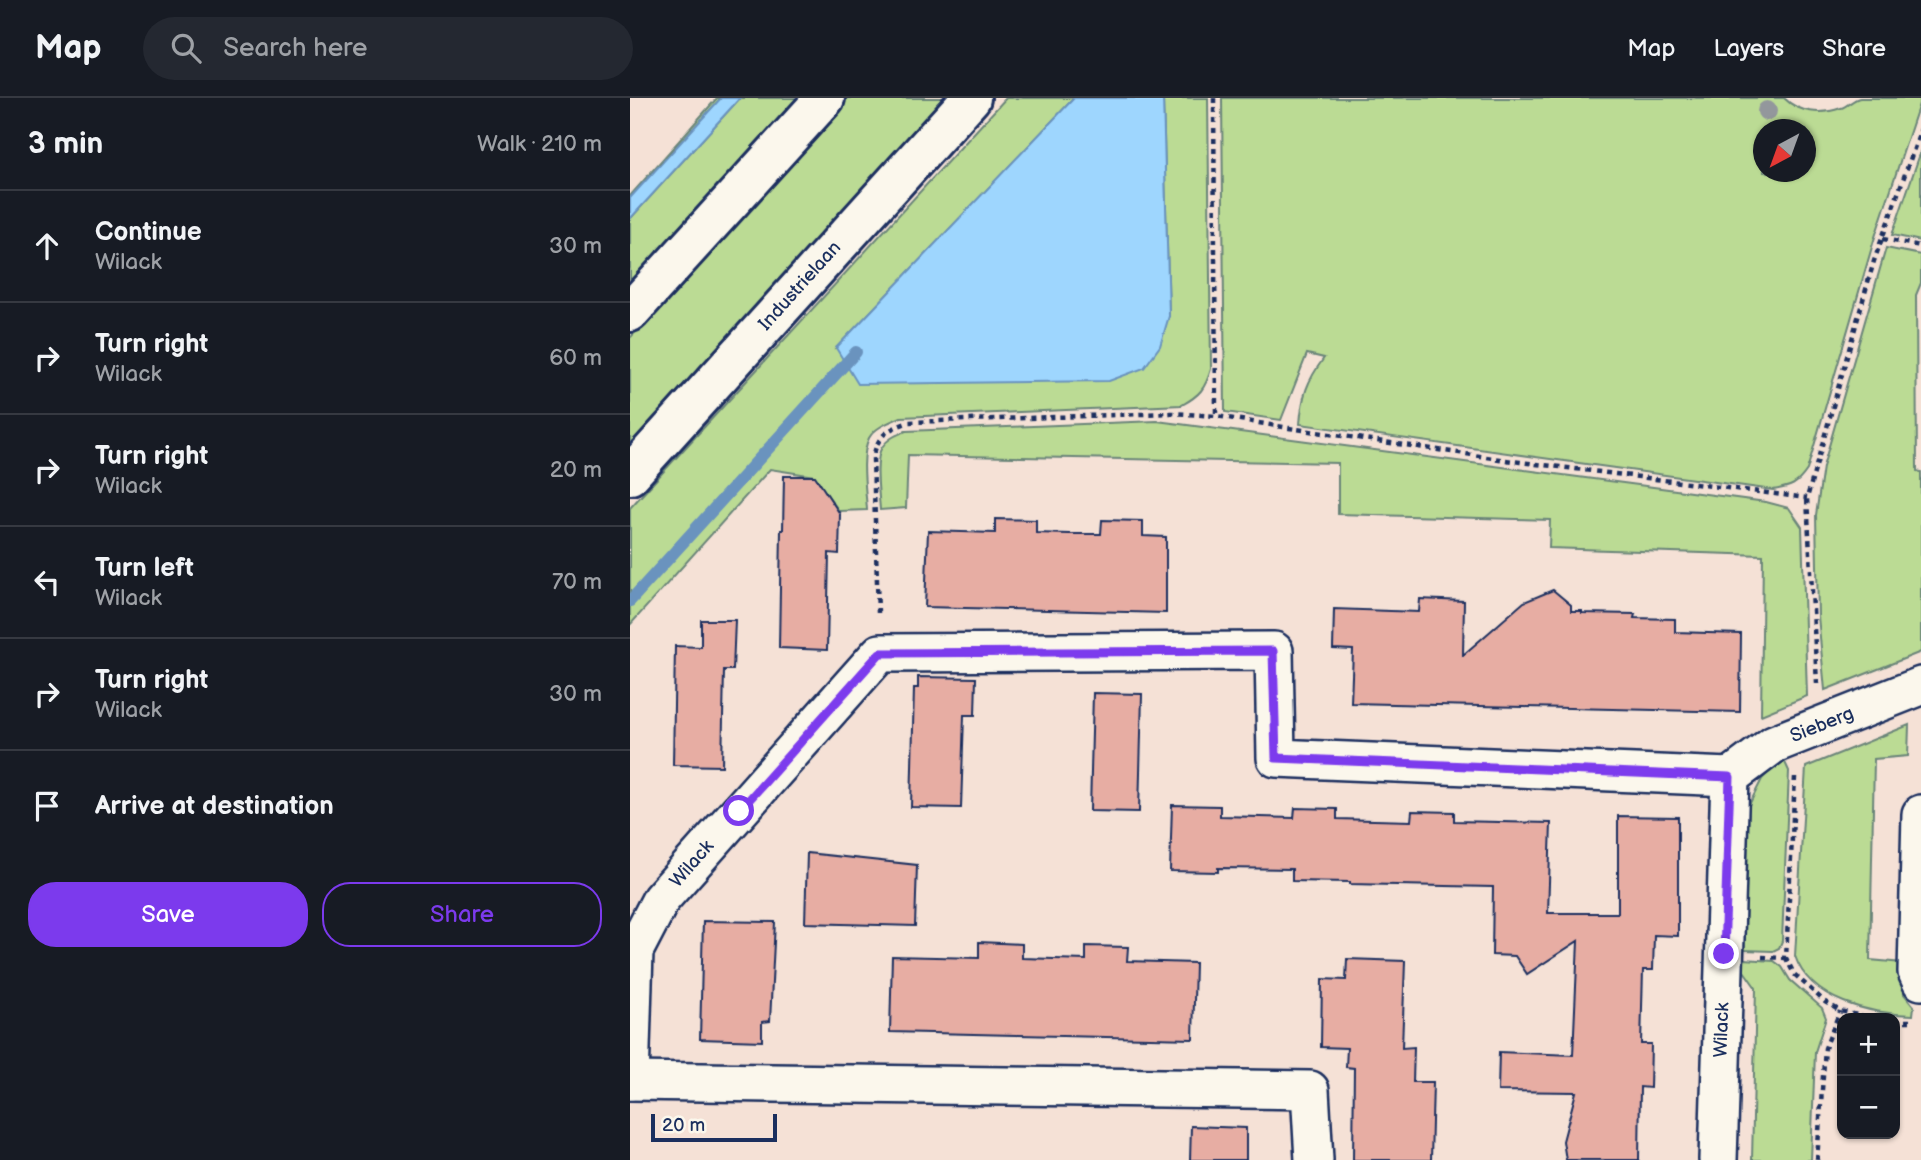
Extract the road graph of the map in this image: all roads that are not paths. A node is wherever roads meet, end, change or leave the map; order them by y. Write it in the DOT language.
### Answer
graph roads {
  1 [pos="825,98"];
  2 [pos="971,98"];
  3 [pos="630,312"];
  4 [pos="630,475"];
  5 [pos="1921,686"];
  6 [pos="1730,777"];
  7 [pos="1921,814"];
  8 [pos="1921,981"];
  9 [pos="630,1081"];
  10 [pos="1314,1160"];
  11 [pos="1718,1160"];
  1 -- 3 [label="main road"];
  2 -- 4 [label="main road, Industrielaan"];
  5 -- 6 [label="street, Sieberg"];
  6 -- 9 [label="street, Wilack"];
  6 -- 11 [label="street, Wilack"];
  7 -- 8 [label="street"];
  9 -- 10 [label="street, Wilack"];
}
